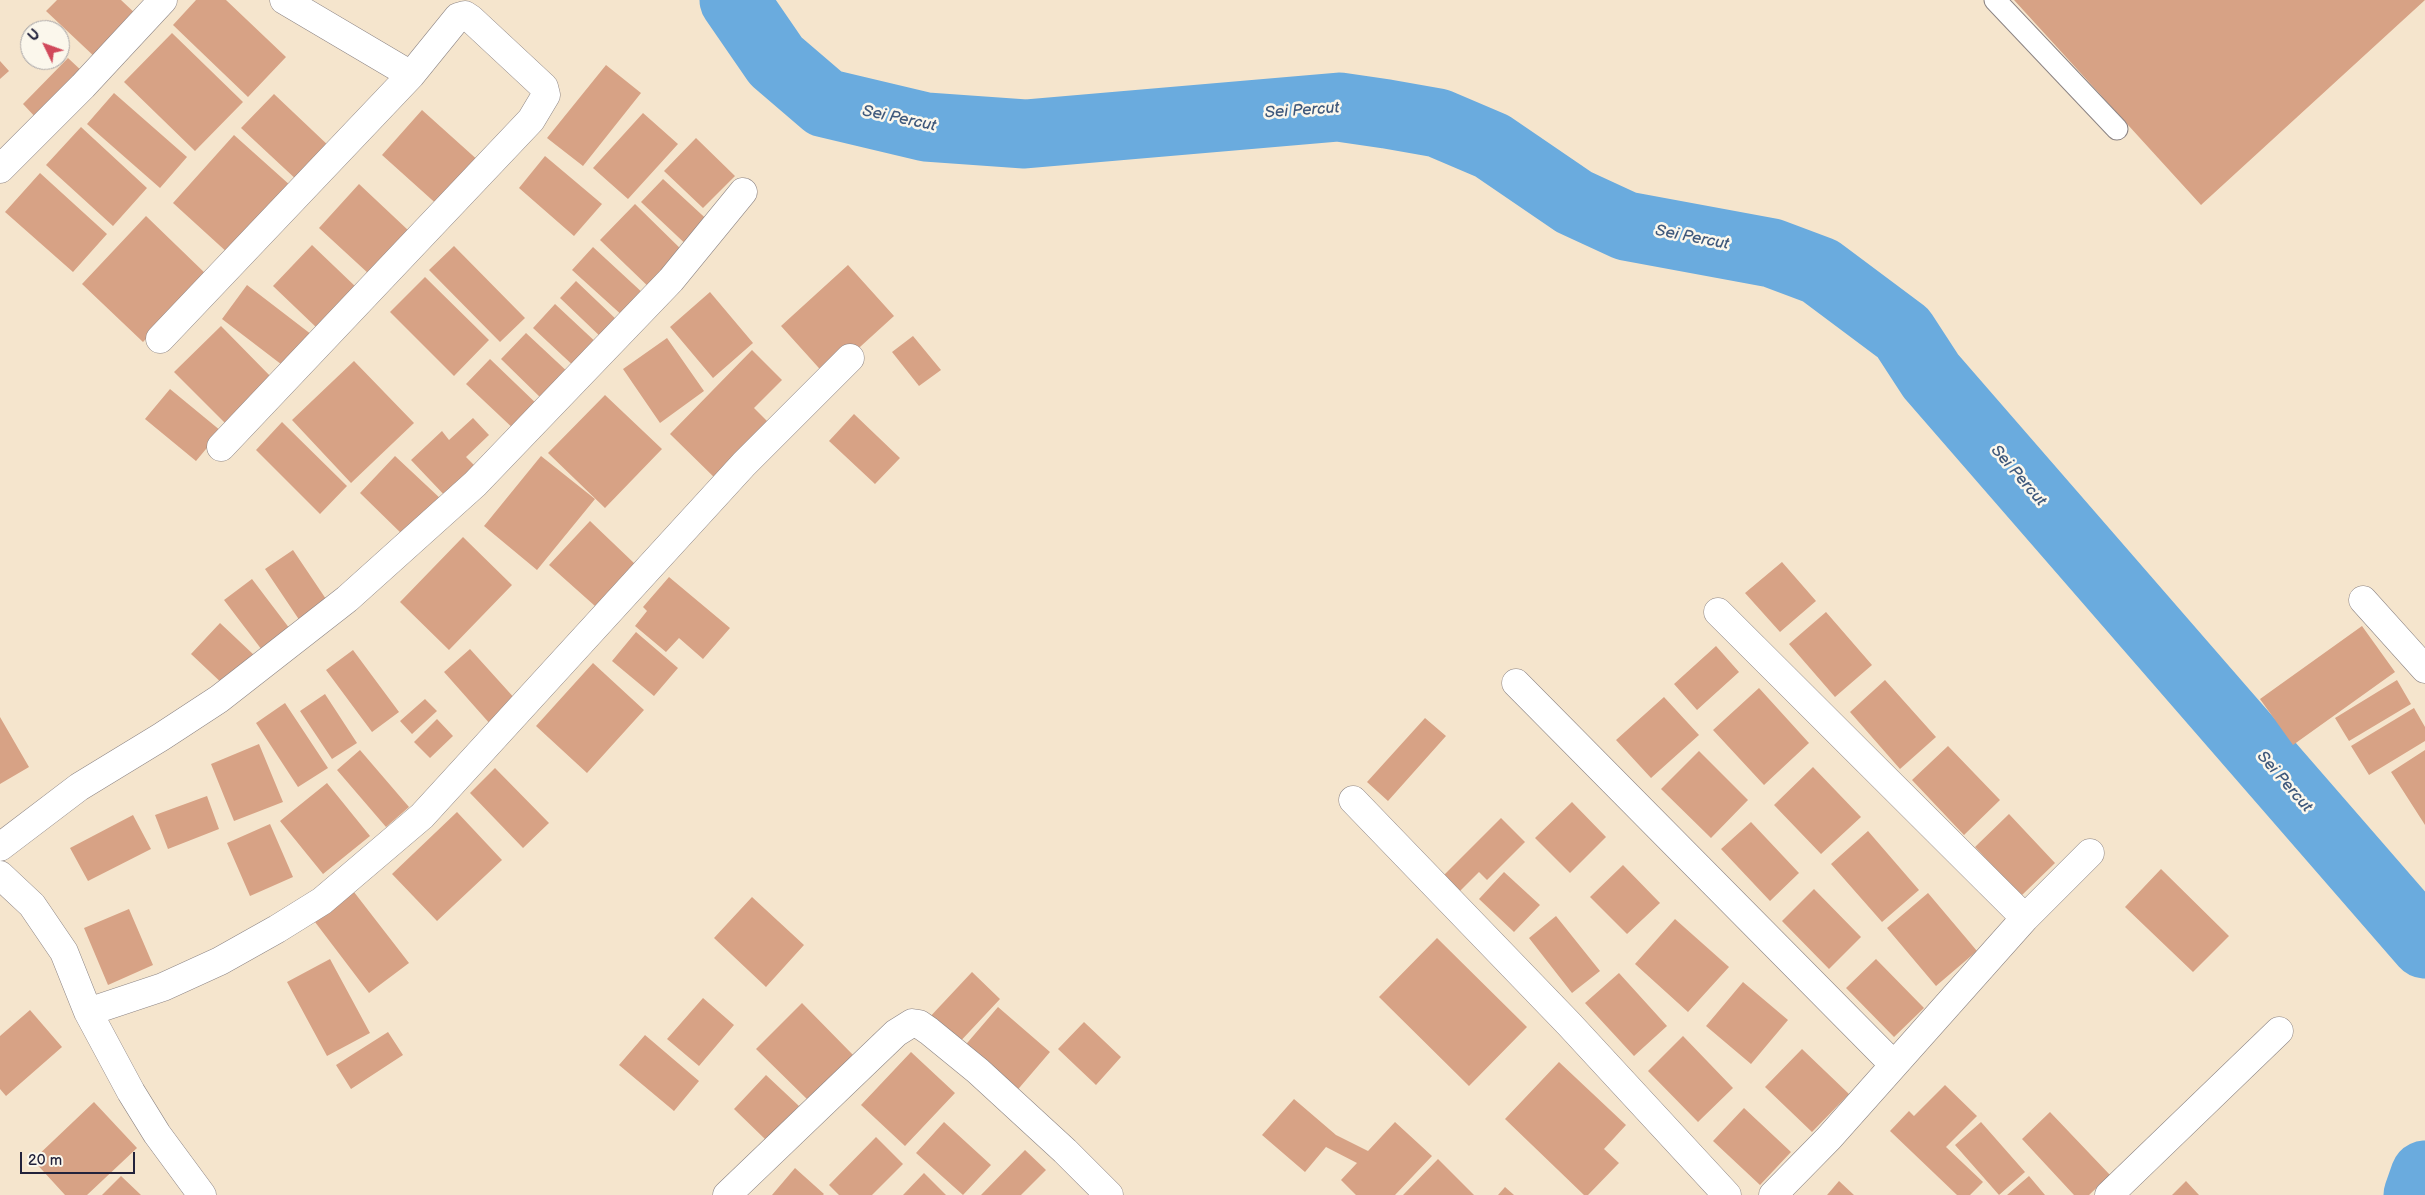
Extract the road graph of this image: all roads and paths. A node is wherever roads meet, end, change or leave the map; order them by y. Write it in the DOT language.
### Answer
graph roads {
  1 [pos="163,0"];
  2 [pos="284,0"];
  3 [pos="1995,0"];
  4 [pos="410,75"];
  5 [pos="2117,129"];
  6 [pos="0,169"];
  7 [pos="743,192"];
  8 [pos="160,339"];
  9 [pos="850,358"];
  10 [pos="221,447"];
  11 [pos="2364,600"];
  12 [pos="1718,612"];
  13 [pos="2425,669"];
  14 [pos="1516,683"];
  15 [pos="1353,800"];
  16 [pos="0,847"];
  17 [pos="2090,853"];
  18 [pos="0,875"];
  19 [pos="2025,918"];
  20 [pos="88,1012"];
  21 [pos="2279,1031"];
  22 [pos="1893,1064"];
  23 [pos="202,1195"];
  24 [pos="727,1195"];
  25 [pos="1109,1195"];
  26 [pos="1727,1195"];
  27 [pos="1773,1195"];
  28 [pos="2109,1195"];
  1 -- 6 [label="street"];
  2 -- 4 [label="street"];
  3 -- 5 [label="lane"];
  4 -- 8 [label="street"];
  4 -- 10 [label="street"];
  7 -- 16 [label="street"];
  9 -- 20 [label="street"];
  11 -- 13 [label="street"];
  12 -- 19 [label="street"];
  14 -- 22 [label="street"];
  15 -- 26 [label="street"];
  17 -- 19 [label="street"];
  18 -- 20 [label="street"];
  19 -- 22 [label="street"];
  20 -- 23 [label="street"];
  21 -- 28 [label="street"];
  22 -- 27 [label="street"];
  24 -- 25 [label="street"];
}
